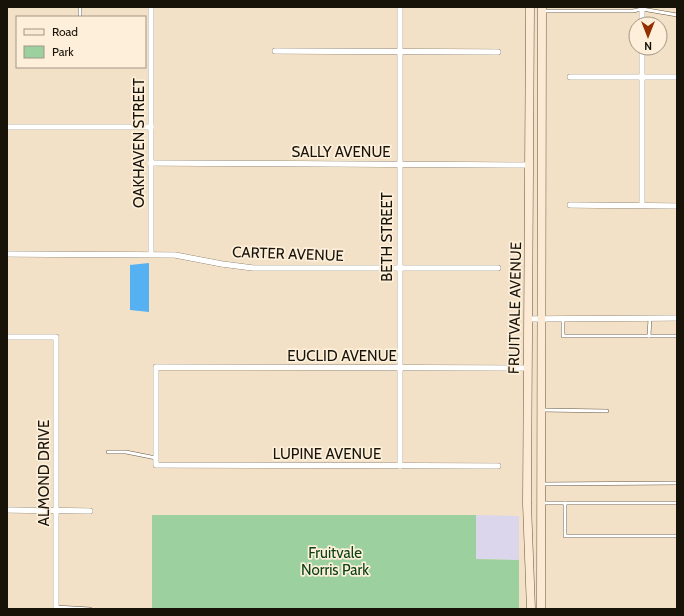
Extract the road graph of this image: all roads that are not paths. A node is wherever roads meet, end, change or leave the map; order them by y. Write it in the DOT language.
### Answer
graph roads {
  1 [pos="152,7"];
  2 [pos="400,7"];
  3 [pos="530,7"];
  4 [pos="642,8"];
  5 [pos="542,9"];
  6 [pos="677,15"];
  7 [pos="275,51"];
  8 [pos="399,52"];
  9 [pos="498,52"];
  10 [pos="642,56"];
  11 [pos="570,77"];
  12 [pos="642,77"];
  13 [pos="677,77"];
  14 [pos="7,127"];
  15 [pos="151,127"];
  16 [pos="151,163"];
  17 [pos="399,164"];
  18 [pos="530,165"];
  19 [pos="570,205"];
  20 [pos="642,206"];
  21 [pos="677,206"];
  22 [pos="7,254"];
  23 [pos="151,254"];
  24 [pos="399,268"];
  25 [pos="498,268"];
  26 [pos="563,318"];
  27 [pos="650,318"];
  28 [pos="677,318"];
  29 [pos="528,319"];
  30 [pos="542,319"];
  31 [pos="650,336"];
  32 [pos="677,336"];
  33 [pos="7,337"];
  34 [pos="400,368"];
  35 [pos="528,368"];
  36 [pos="543,410"];
  37 [pos="607,411"];
  38 [pos="108,452"];
  39 [pos="156,458"];
  40 [pos="400,466"];
  41 [pos="498,466"];
  42 [pos="542,484"];
  43 [pos="677,484"];
  44 [pos="542,503"];
  45 [pos="565,503"];
  46 [pos="677,503"];
  47 [pos="7,510"];
  48 [pos="56,510"];
  49 [pos="90,511"];
  50 [pos="677,536"];
  51 [pos="528,537"];
  52 [pos="542,537"];
  53 [pos="56,608"];
  54 [pos="90,609"];
  55 [pos="531,609"];
  56 [pos="542,609"];
  1 -- 15 [label="street, OAKHAVEN STREET"];
  2 -- 8 [label="street, BETH STREET"];
  3 -- 18 [label="main road, FRUITVALE AVENUE"];
  4 -- 5 [label="lane"];
  4 -- 6 [label="lane"];
  5 -- 30 [label="main road, FRUITVALE AVENUE"];
  7 -- 8 [label="street"];
  8 -- 9 [label="street"];
  8 -- 17 [label="street, BETH STREET"];
  10 -- 12 [label="street"];
  11 -- 12 [label="street"];
  12 -- 13 [label="street"];
  12 -- 20 [label="street"];
  14 -- 15 [label="street"];
  15 -- 16 [label="street, OAKHAVEN STREET"];
  16 -- 17 [label="street, SALLY AVENUE"];
  16 -- 23 [label="street, OAKHAVEN STREET"];
  17 -- 18 [label="street, SALLY AVENUE"];
  17 -- 24 [label="street, BETH STREET"];
  18 -- 29 [label="main road, FRUITVALE AVENUE"];
  19 -- 20 [label="street"];
  20 -- 21 [label="street"];
  22 -- 23 [label="street, CARTER AVENUE"];
  23 -- 24 [label="street, CARTER AVENUE"];
  24 -- 25 [label="street, CARTER AVENUE"];
  24 -- 34 [label="street, BETH STREET"];
  26 -- 27 [label="street"];
  26 -- 30 [label="street"];
  26 -- 31 [label="lane"];
  27 -- 28 [label="street"];
  27 -- 31 [label="lane"];
  29 -- 30 [label="street"];
  29 -- 35 [label="main road, FRUITVALE AVENUE"];
  30 -- 36 [label="main road, FRUITVALE AVENUE"];
  31 -- 32 [label="lane"];
  33 -- 48 [label="street, ALMOND DRIVE"];
  34 -- 35 [label="street, EUCLID AVENUE"];
  34 -- 39 [label="street, EUCLID AVENUE"];
  34 -- 40 [label="street, BETH STREET"];
  35 -- 51 [label="main road, FRUITVALE AVENUE"];
  36 -- 37 [label="lane"];
  36 -- 42 [label="main road, FRUITVALE AVENUE"];
  38 -- 39 [label="lane"];
  39 -- 40 [label="street, LUPINE AVENUE"];
  40 -- 41 [label="street, LUPINE AVENUE"];
  42 -- 43 [label="lane"];
  42 -- 44 [label="main road, FRUITVALE AVENUE"];
  44 -- 45 [label="lane"];
  44 -- 52 [label="main road, FRUITVALE AVENUE"];
  45 -- 46 [label="lane"];
  45 -- 50 [label="lane"];
  47 -- 48 [label="street"];
  48 -- 49 [label="street"];
  48 -- 53 [label="street, ALMOND DRIVE"];
  51 -- 52 [label="main road"];
  51 -- 55 [label="main road, FRUITVALE AVENUE"];
  52 -- 56 [label="main road, FRUITVALE AVENUE"];
  53 -- 54 [label="lane"];
}
